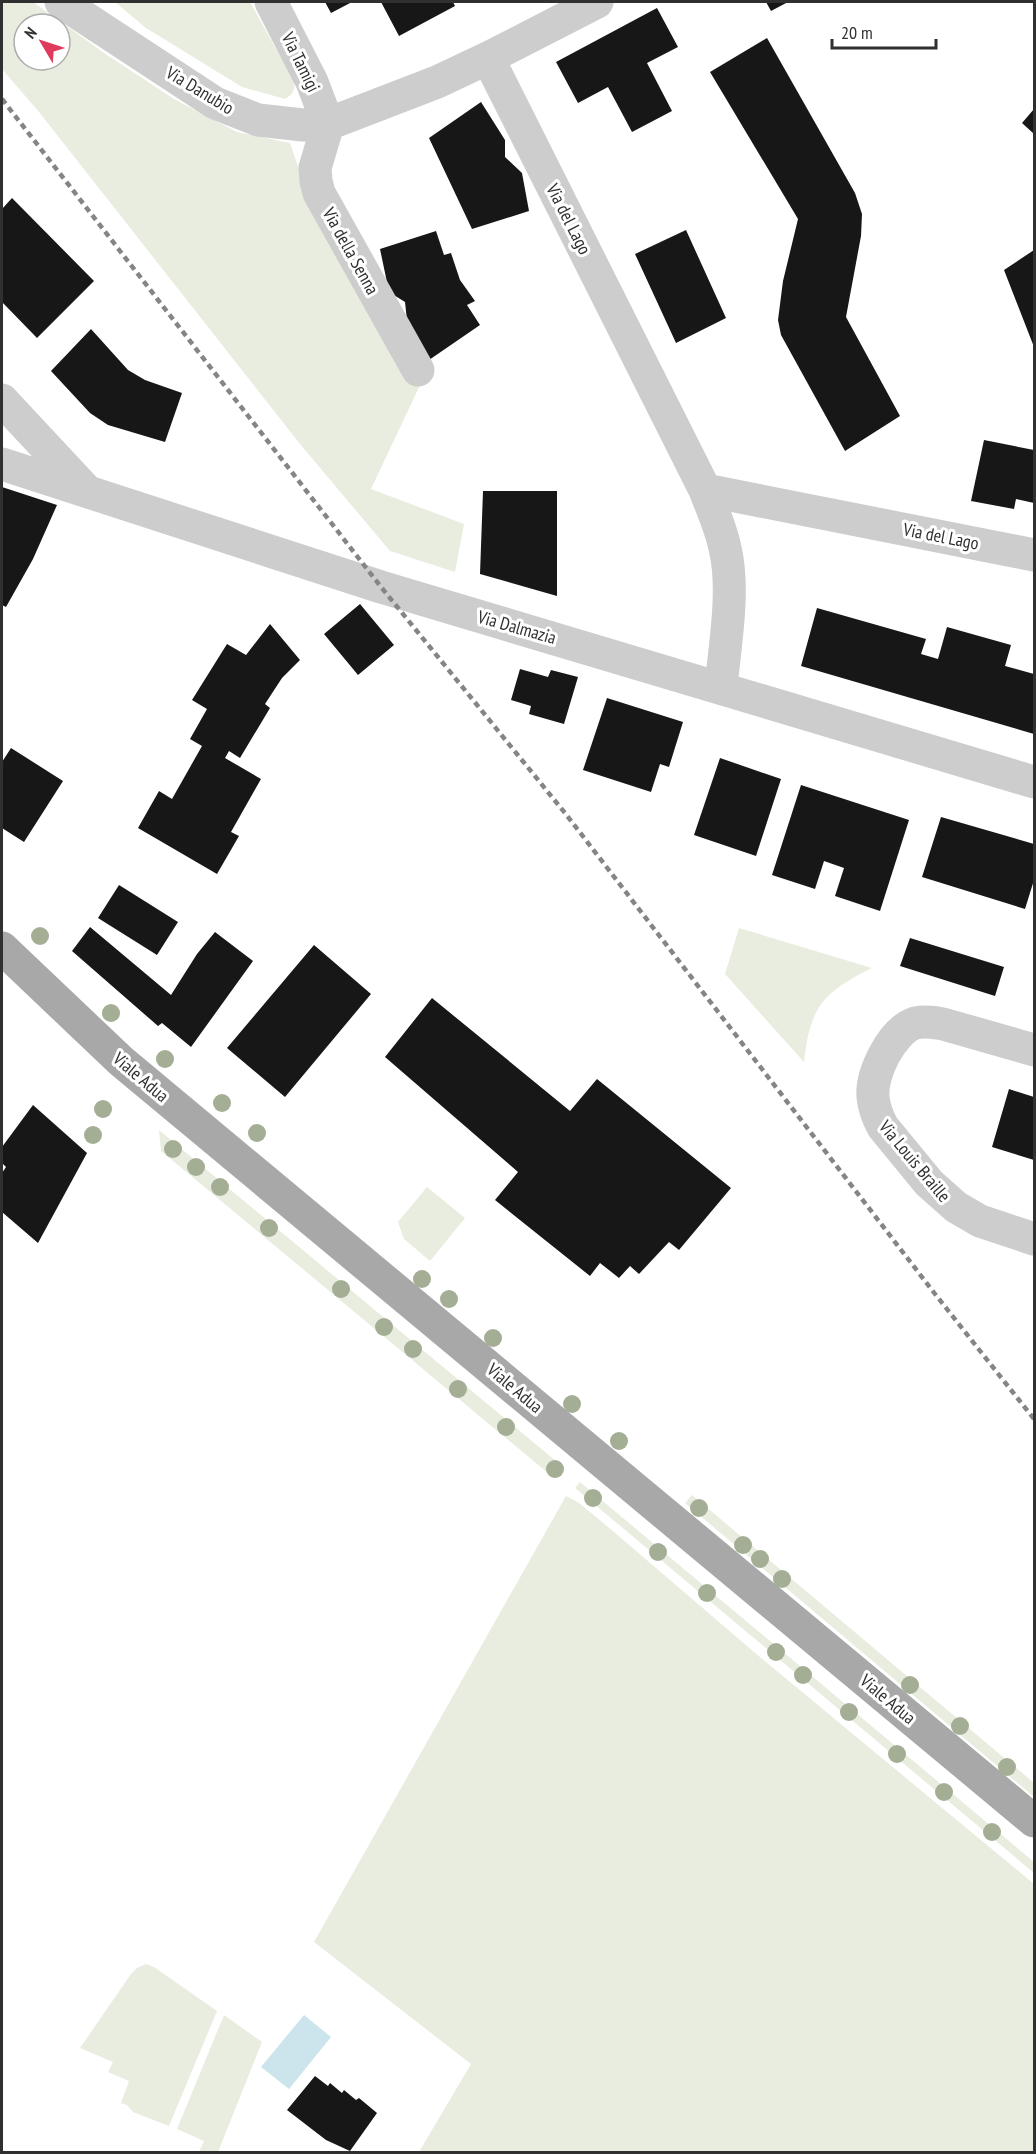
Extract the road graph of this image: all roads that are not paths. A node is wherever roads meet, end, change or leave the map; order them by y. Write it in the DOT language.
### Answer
graph roads {
  1 [pos="62,2"];
  2 [pos="271,2"];
  3 [pos="597,2"];
  4 [pos="488,58"];
  5 [pos="328,124"];
  6 [pos="418,370"];
  7 [pos="2,400"];
  8 [pos="2,464"];
  9 [pos="86,490"];
  10 [pos="705,490"];
  11 [pos="1035,555"];
  12 [pos="721,687"];
  13 [pos="1035,782"];
  14 [pos="2,948"];
  15 [pos="1035,1050"];
  16 [pos="1035,1239"];
  17 [pos="1035,1821"];
  1 -- 5 [label="street, Via Danubio"];
  2 -- 5 [label="street, Via Tamigi"];
  3 -- 4 [label="street"];
  4 -- 5 [label="street, Via Danubio"];
  4 -- 10 [label="street, Via del Lago"];
  5 -- 6 [label="street, Via della Senna"];
  7 -- 9 [label="street"];
  8 -- 9 [label="street, Via Dalmazia"];
  9 -- 12 [label="street, Via Dalmazia"];
  10 -- 11 [label="street, Via del Lago"];
  10 -- 12 [label="street, Via del Lago"];
  12 -- 13 [label="street, Via Dalmazia"];
  14 -- 17 [label="main road, Viale Adua"];
  15 -- 16 [label="street, Via Louis Braille"];
}
